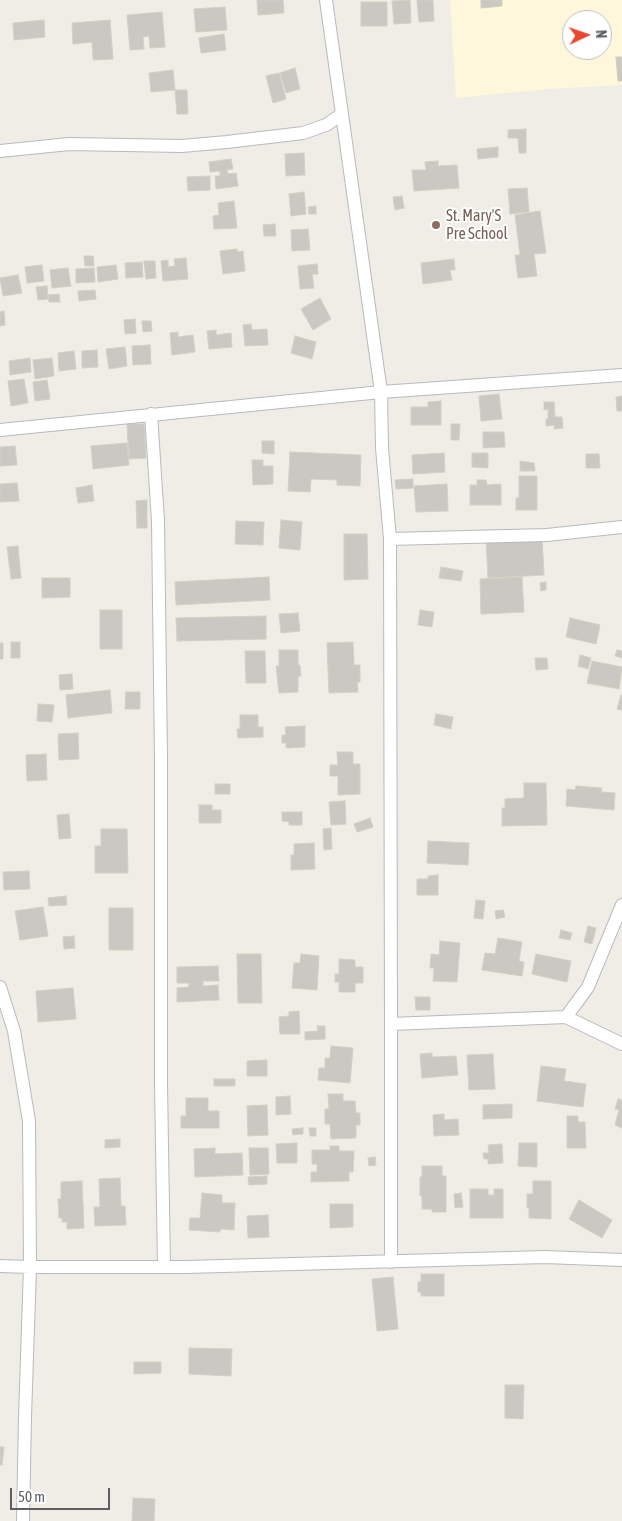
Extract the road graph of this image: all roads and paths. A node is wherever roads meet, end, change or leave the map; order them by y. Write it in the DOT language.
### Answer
graph roads {
  1 [pos="326,0"];
  2 [pos="342,114"];
  3 [pos="0,151"];
  4 [pos="622,375"];
  5 [pos="381,392"];
  6 [pos="151,414"];
  7 [pos="0,430"];
  8 [pos="622,528"];
  9 [pos="390,539"];
  10 [pos="622,905"];
  11 [pos="0,988"];
  12 [pos="566,1017"];
  13 [pos="391,1024"];
  14 [pos="622,1044"];
  15 [pos="622,1260"];
  16 [pos="391,1262"];
  17 [pos="0,1266"];
  18 [pos="30,1267"];
  19 [pos="164,1267"];
  20 [pos="23,1521"];
  1 -- 2 [label="street"];
  2 -- 3 [label="street"];
  2 -- 5 [label="street"];
  4 -- 5 [label="street"];
  5 -- 6 [label="street"];
  5 -- 9 [label="street"];
  6 -- 7 [label="street"];
  6 -- 19 [label="street"];
  8 -- 9 [label="street"];
  9 -- 13 [label="street"];
  10 -- 12 [label="street"];
  11 -- 18 [label="street"];
  12 -- 13 [label="street"];
  12 -- 14 [label="street"];
  13 -- 16 [label="street"];
  15 -- 16 [label="street"];
  16 -- 19 [label="street"];
  17 -- 18 [label="street"];
  18 -- 19 [label="street"];
  18 -- 20 [label="street"];
}
